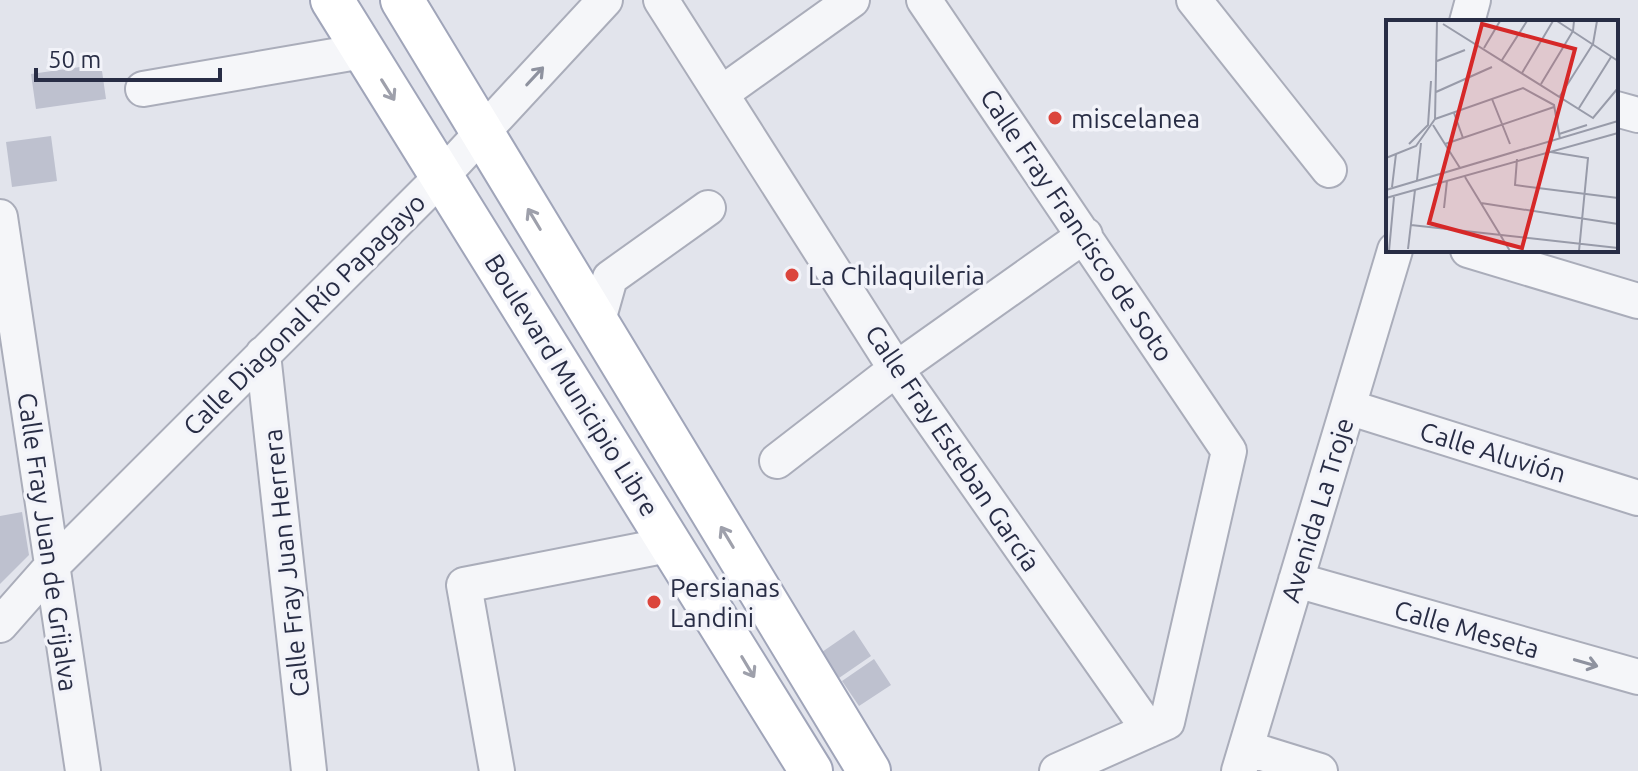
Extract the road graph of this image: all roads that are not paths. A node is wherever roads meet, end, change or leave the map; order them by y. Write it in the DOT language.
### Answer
graph roads {
  1 [pos="332,0"];
  2 [pos="402,0"];
  3 [pos="605,0"];
  4 [pos="661,0"];
  5 [pos="852,0"];
  6 [pos="924,0"];
  7 [pos="1194,0"];
  8 [pos="1473,0"];
  9 [pos="1468,20"];
  10 [pos="363,51"];
  11 [pos="143,89"];
  12 [pos="722,93"];
  13 [pos="1618,110"];
  14 [pos="1638,115"];
  15 [pos="482,133"];
  16 [pos="1329,170"];
  17 [pos="441,177"];
  18 [pos="708,208"];
  19 [pos="0,217"];
  20 [pos="1085,235"];
  21 [pos="1394,252"];
  22 [pos="1475,252"];
  23 [pos="565,271"];
  24 [pos="610,278"];
  25 [pos="1638,301"];
  26 [pos="597,324"];
  27 [pos="263,354"];
  28 [pos="896,369"];
  29 [pos="1348,407"];
  30 [pos="777,461"];
  31 [pos="1638,498"];
  32 [pos="673,544"];
  33 [pos="52,566"];
  34 [pos="1296,580"];
  35 [pos="0,625"];
  36 [pos="1638,677"];
  37 [pos="1149,730"];
  38 [pos="1242,760"];
  39 [pos="806,767"];
  40 [pos="83,771"];
  41 [pos="309,771"];
  42 [pos="497,771"];
  43 [pos="869,771"];
  44 [pos="1057,771"];
  45 [pos="1320,771"];
  1 -- 10 [label="main road, Boulevard Municipio Libre"];
  2 -- 15 [label="main road, Boulevard Municipio Libre"];
  15 -- 3 [label="street, Calle Diagonal Río Papagayo, one-way"];
  4 -- 12 [label="street, Calle Fray Esteban García"];
  5 -- 12 [label="street"];
  6 -- 20 [label="street, Calle Fray Francisco de Soto"];
  7 -- 16 [label="street"];
  8 -- 9 [label="street"];
  10 -- 11 [label="street"];
  10 -- 17 [label="main road, Boulevard Municipio Libre, one-way"];
  12 -- 28 [label="street, Calle Fray Esteban García"];
  13 -- 14 [label="street"];
  15 -- 17 [label="street, Calle Diagonal Río Papagayo"];
  23 -- 15 [label="main road, Boulevard Municipio Libre, one-way"];
  17 -- 27 [label="street, Calle Diagonal Río Papagayo"];
  17 -- 32 [label="main road, Boulevard Municipio Libre"];
  18 -- 24 [label="street"];
  19 -- 33 [label="street, Calle Fray Juan de Grijalva"];
  20 -- 28 [label="street"];
  20 -- 37 [label="street, Calle Fray Francisco de Soto"];
  21 -- 29 [label="street, Avenida La Troje"];
  22 -- 25 [label="street"];
  23 -- 24 [label="street"];
  23 -- 26 [label="main road, Boulevard Municipio Libre"];
  24 -- 26 [label="street"];
  43 -- 26 [label="main road, Boulevard Municipio Libre, one-way"];
  27 -- 33 [label="street, Calle Diagonal Río Papagayo"];
  27 -- 41 [label="street, Calle Fray Juan Herrera"];
  28 -- 30 [label="street"];
  28 -- 37 [label="street, Calle Fray Esteban García"];
  29 -- 31 [label="street, Calle Aluvión"];
  29 -- 34 [label="street, Avenida La Troje"];
  32 -- 39 [label="main road, Boulevard Municipio Libre, one-way"];
  32 -- 42 [label="street"];
  33 -- 35 [label="street, Calle Diagonal Río Papagayo"];
  33 -- 40 [label="street, Calle Fray Juan de Grijalva"];
  34 -- 36 [label="street, Calle Meseta, one-way"];
  34 -- 38 [label="street, Avenida La Troje"];
  37 -- 44 [label="street"];
  38 -- 45 [label="street"];
}
